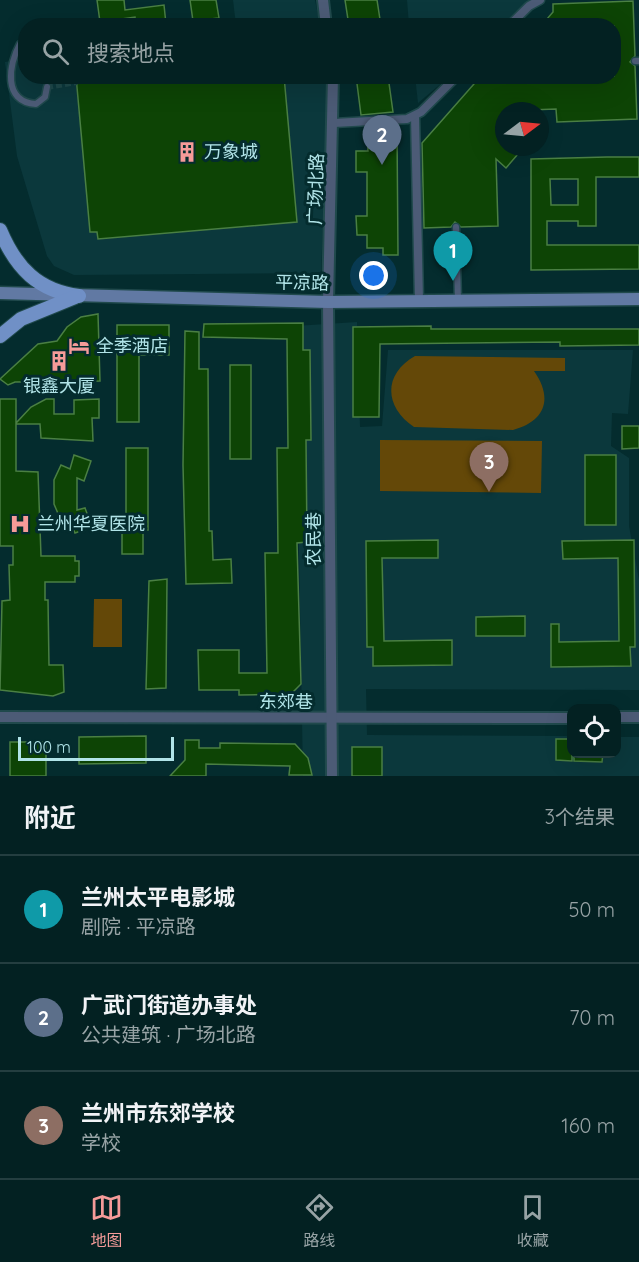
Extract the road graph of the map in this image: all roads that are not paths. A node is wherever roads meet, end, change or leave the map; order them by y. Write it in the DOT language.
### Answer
graph roads {
  1 [pos="323,0"];
  2 [pos="540,0"];
  3 [pos="325,18"];
  4 [pos="518,18"];
  5 [pos="18,48"];
  6 [pos="333,84"];
  7 [pos="449,84"];
  8 [pos="47,87"];
  9 [pos="415,116"];
  10 [pos="334,123"];
  11 [pos="456,227"];
  12 [pos="0,230"];
  13 [pos="0,293"];
  14 [pos="79,296"];
  15 [pos="639,299"];
  16 [pos="419,300"];
  17 [pos="458,300"];
  18 [pos="328,302"];
  19 [pos="0,336"];
  20 [pos="0,717"];
  21 [pos="621,717"];
  22 [pos="639,717"];
  23 [pos="567,718"];
  24 [pos="332,719"];
  25 [pos="332,776"];
  1 -- 3 [label="street"];
  2 -- 4 [label="street"];
  5 -- 8 [label="street"];
  6 -- 10 [label="street, 广场北路"];
  7 -- 9 [label="street"];
  9 -- 10 [label="street"];
  9 -- 16 [label="street"];
  10 -- 18 [label="street, 广场北路"];
  11 -- 17 [label="street"];
  12 -- 14 [label="main road"];
  13 -- 14 [label="main road, 平凉路"];
  14 -- 18 [label="main road, 平凉路"];
  14 -- 19 [label="main road"];
  15 -- 17 [label="main road, 平凉路"];
  16 -- 17 [label="main road, 平凉路"];
  16 -- 18 [label="main road, 平凉路"];
  18 -- 24 [label="street, 农民巷"];
  20 -- 24 [label="street, 东郊巷"];
  21 -- 22 [label="street"];
  23 -- 24 [label="street, 东郊巷"];
  24 -- 25 [label="street, 农民巷"];
}
